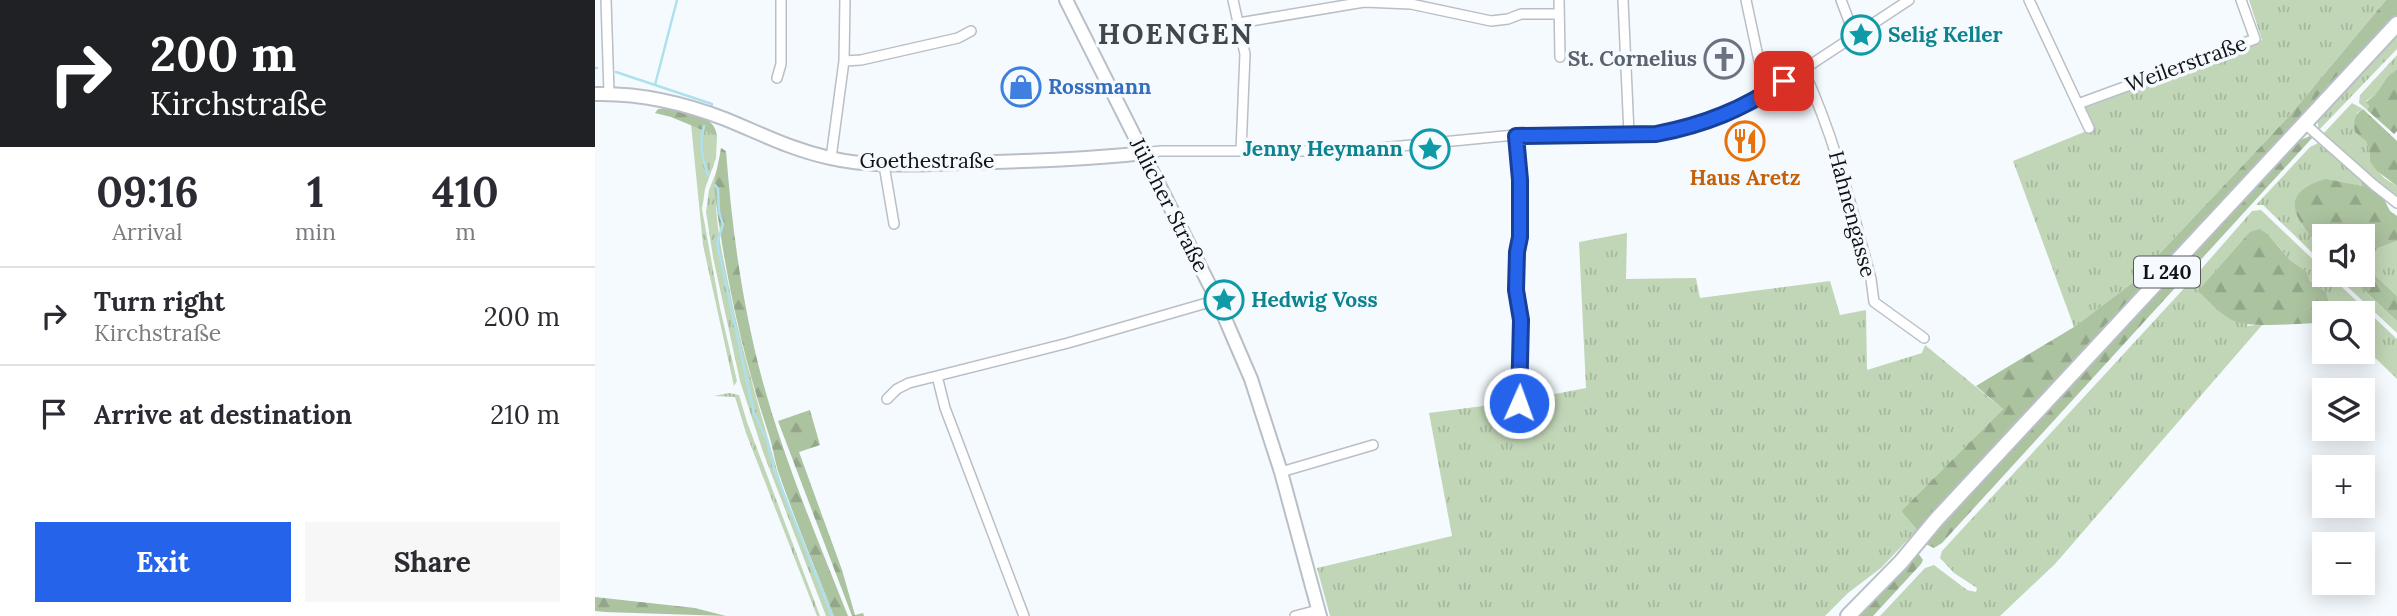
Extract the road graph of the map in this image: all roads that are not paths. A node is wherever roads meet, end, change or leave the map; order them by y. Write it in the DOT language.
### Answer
graph roads {
  1 [pos="606,0"];
  2 [pos="781,0"];
  3 [pos="845,0"];
  4 [pos="1066,0"];
  5 [pos="1233,0"];
  6 [pos="1559,0"];
  7 [pos="1623,0"];
  8 [pos="1746,0"];
  9 [pos="1841,0"];
  10 [pos="1909,0"];
  11 [pos="2029,0"];
  12 [pos="2241,0"];
  13 [pos="1559,13"];
  14 [pos="1239,23"];
  15 [pos="2397,24"];
  16 [pos="971,31"];
  17 [pos="1854,34"];
  18 [pos="1560,57"];
  19 [pos="844,61"];
  20 [pos="1803,69"];
  21 [pos="777,78"];
  22 [pos="609,93"];
  23 [pos="595,94"];
  24 [pos="1766,94"];
  25 [pos="2078,104"];
  26 [pos="2304,123"];
  27 [pos="2089,128"];
  28 [pos="1629,134"];
  29 [pos="1516,136"];
  30 [pos="1241,151"];
  31 [pos="1143,153"];
  32 [pos="831,158"];
  33 [pos="884,165"];
  34 [pos="2397,203"];
  35 [pos="894,224"];
  36 [pos="1217,300"];
  37 [pos="1924,338"];
  38 [pos="937,376"];
  39 [pos="887,399"];
  40 [pos="1519,403"];
  41 [pos="1373,445"];
  42 [pos="1282,472"];
  43 [pos="1899,560"];
  44 [pos="1319,613"];
  45 [pos="1024,616"];
  46 [pos="1295,616"];
  47 [pos="1836,616"];
  48 [pos="1848,616"];
  1 -- 22 [label="street"];
  2 -- 21 [label="street"];
  3 -- 19 [label="street"];
  4 -- 31 [label="main road, Jülicher Straße"];
  5 -- 14 [label="street"];
  6 -- 13 [label="street"];
  7 -- 28 [label="street"];
  8 -- 24 [label="street"];
  9 -- 17 [label="street"];
  10 -- 17 [label="street"];
  11 -- 25 [label="street"];
  12 -- 25 [label="street, Weilerstraße"];
  13 -- 14 [label="street"];
  13 -- 18 [label="street"];
  14 -- 30 [label="street"];
  15 -- 26 [label="main road, L 240"];
  16 -- 19 [label="street"];
  17 -- 20 [label="street"];
  19 -- 32 [label="street"];
  20 -- 24 [label="street"];
  20 -- 37 [label="street, Hahnengasse"];
  22 -- 23 [label="main road, Goethestraße"];
  22 -- 32 [label="main road, Goethestraße"];
  24 -- 28 [label="street"];
  25 -- 27 [label="street"];
  26 -- 34 [label="street"];
  26 -- 43 [label="main road, L 240"];
  28 -- 29 [label="street"];
  29 -- 30 [label="street"];
  29 -- 40 [label="street"];
  30 -- 31 [label="street"];
  31 -- 33 [label="main road, Goethestraße"];
  31 -- 36 [label="main road, Jülicher Straße"];
  32 -- 33 [label="main road, Goethestraße"];
  33 -- 35 [label="street"];
  36 -- 38 [label="street"];
  36 -- 42 [label="main road, Jülicher Straße"];
  38 -- 39 [label="street"];
  38 -- 45 [label="street"];
  41 -- 42 [label="street"];
  42 -- 44 [label="main road, Jülicher Straße"];
  43 -- 47 [label="main road, L 240"];
  43 -- 48 [label="main road, L 240"];
  44 -- 46 [label="street"];
}
